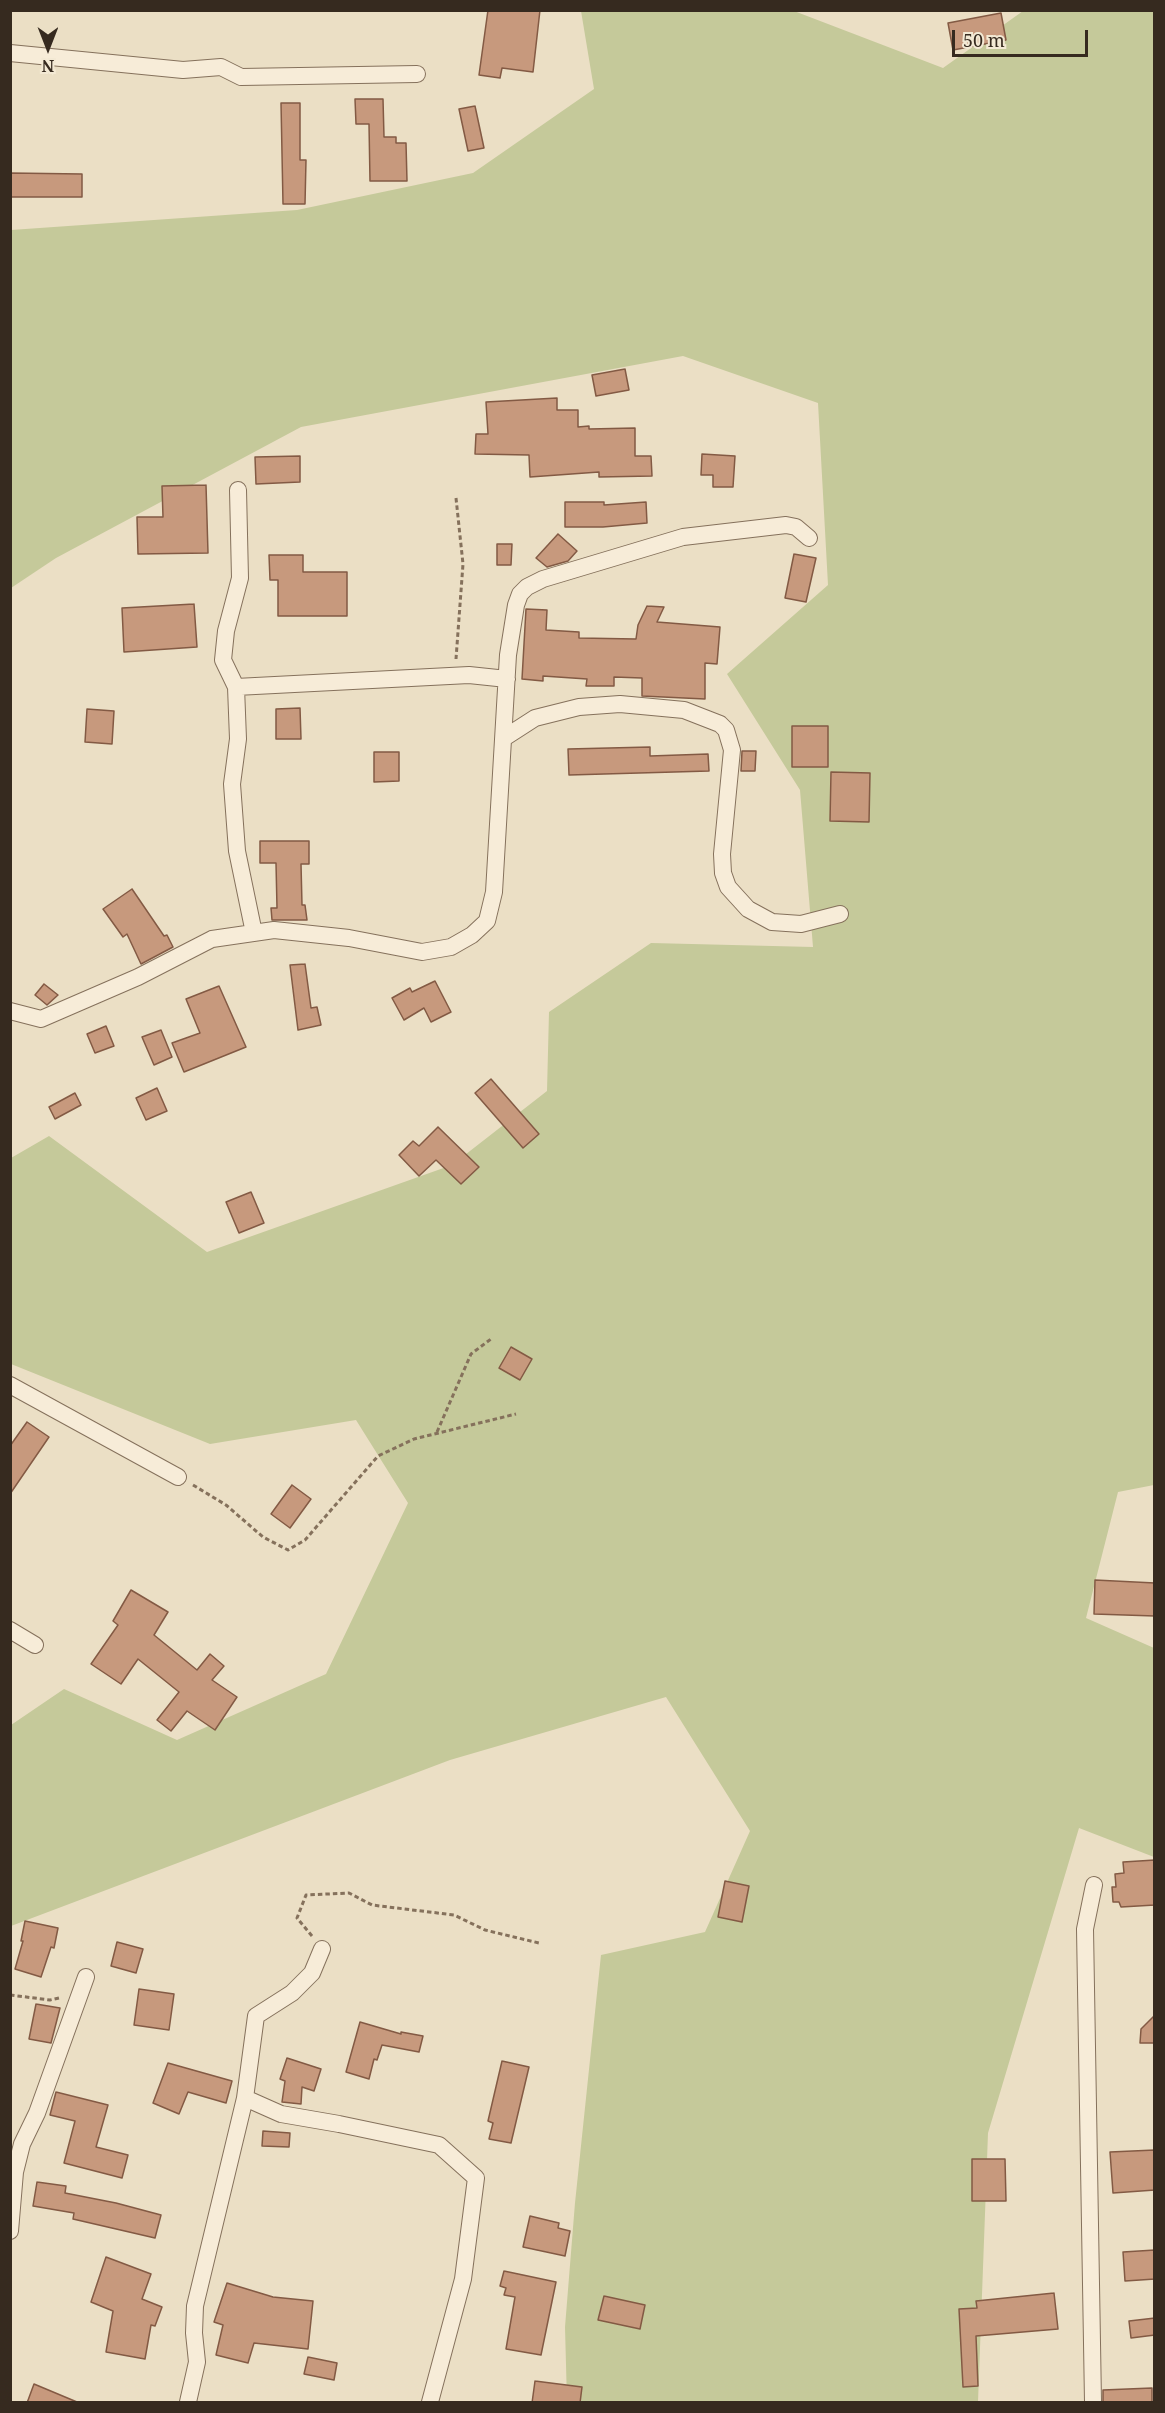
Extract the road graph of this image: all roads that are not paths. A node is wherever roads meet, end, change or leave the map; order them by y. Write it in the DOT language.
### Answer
graph roads {
  1 [pos="10,53"];
  2 [pos="417,74"];
  3 [pos="238,490"];
  4 [pos="809,538"];
  5 [pos="507,679"];
  6 [pos="236,687"];
  7 [pos="504,738"];
  8 [pos="840,914"];
  9 [pos="254,933"];
  10 [pos="10,1011"];
  11 [pos="10,1385"];
  12 [pos="178,1477"];
  13 [pos="10,1630"];
  14 [pos="34,1646"];
  15 [pos="1094,1885"];
  16 [pos="322,1949"];
  17 [pos="86,1977"];
  18 [pos="245,2098"];
  19 [pos="10,2232"];
  20 [pos="188,2403"];
  21 [pos="430,2403"];
  22 [pos="1093,2403"];
  1 -- 2 [label="street"];
  3 -- 6 [label="street"];
  4 -- 5 [label="street"];
  5 -- 6 [label="street"];
  5 -- 7 [label="street"];
  6 -- 9 [label="street"];
  7 -- 8 [label="street"];
  7 -- 9 [label="street"];
  9 -- 10 [label="street"];
  11 -- 12 [label="street"];
  13 -- 14 [label="street"];
  15 -- 22 [label="street"];
  16 -- 18 [label="street"];
  17 -- 19 [label="street"];
  18 -- 20 [label="street"];
  18 -- 21 [label="street"];
}
